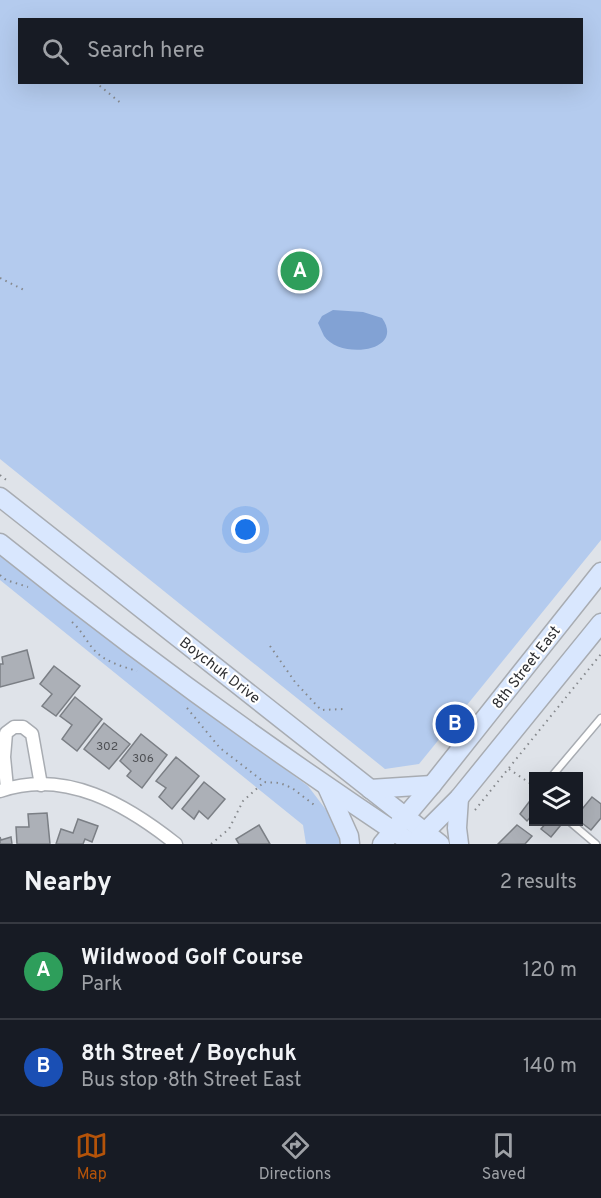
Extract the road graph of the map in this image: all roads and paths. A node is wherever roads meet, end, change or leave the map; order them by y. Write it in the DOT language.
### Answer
graph roads {
  1 [pos="97,84"];
  2 [pos="122,104"];
  3 [pos="0,278"];
  4 [pos="24,290"];
  5 [pos="0,496"];
  6 [pos="0,543"];
  7 [pos="601,572"];
  8 [pos="0,575"];
  9 [pos="30,587"];
  10 [pos="71,621"];
  11 [pos="601,623"];
  12 [pos="270,646"];
  13 [pos="601,654"];
  14 [pos="139,671"];
  15 [pos="181,704"];
  16 [pos="344,709"];
  17 [pos="601,718"];
  18 [pos="508,768"];
  19 [pos="556,772"];
  20 [pos="264,783"];
  21 [pos="529,783"];
  22 [pos="41,785"];
  23 [pos="432,785"];
  24 [pos="327,787"];
  25 [pos="4,789"];
  26 [pos="370,789"];
  27 [pos="459,798"];
  28 [pos="320,809"];
  29 [pos="472,813"];
  30 [pos="406,817"];
  31 [pos="575,826"];
  32 [pos="388,837"];
  33 [pos="418,840"];
  34 [pos="176,844"];
  35 [pos="211,844"];
  36 [pos="350,844"];
  37 [pos="440,844"];
  38 [pos="459,844"];
  39 [pos="596,844"];
  1 -- 2 [label="path"];
  3 -- 4 [label="path"];
  5 -- 26 [label="main road, Boychuk Drive"];
  6 -- 24 [label="main road, Boychuk Drive"];
  7 -- 23 [label="main road, 8th Street East"];
  8 -- 9 [label="path"];
  10 -- 14 [label="path"];
  11 -- 27 [label="main road, 8th Street East"];
  12 -- 16 [label="path"];
  13 -- 18 [label="path"];
  15 -- 20 [label="path"];
  17 -- 19 [label="lane"];
  18 -- 21 [label="path"];
  18 -- 29 [label="path"];
  20 -- 28 [label="path"];
  20 -- 35 [label="path"];
  22 -- 25 [label="street"];
  22 -- 25 [label="street"];
  22 -- 34 [label="street"];
  23 -- 26 [label="main road"];
  23 -- 30 [label="main road, 8th Street East"];
  24 -- 32 [label="main road, Boychuk Drive"];
  24 -- 36 [label="main road"];
  26 -- 30 [label="main road, Boychuk Drive"];
  27 -- 33 [label="main road, 8th Street East"];
  27 -- 38 [label="main road"];
  30 -- 32 [label="main road, 8th Street East"];
  30 -- 33 [label="main road, Boychuk Drive"];
  31 -- 39 [label="lane"];
  32 -- 33 [label="main road, Boychuk Drive"];
  33 -- 37 [label="main road, Boychuk Drive"];
}
